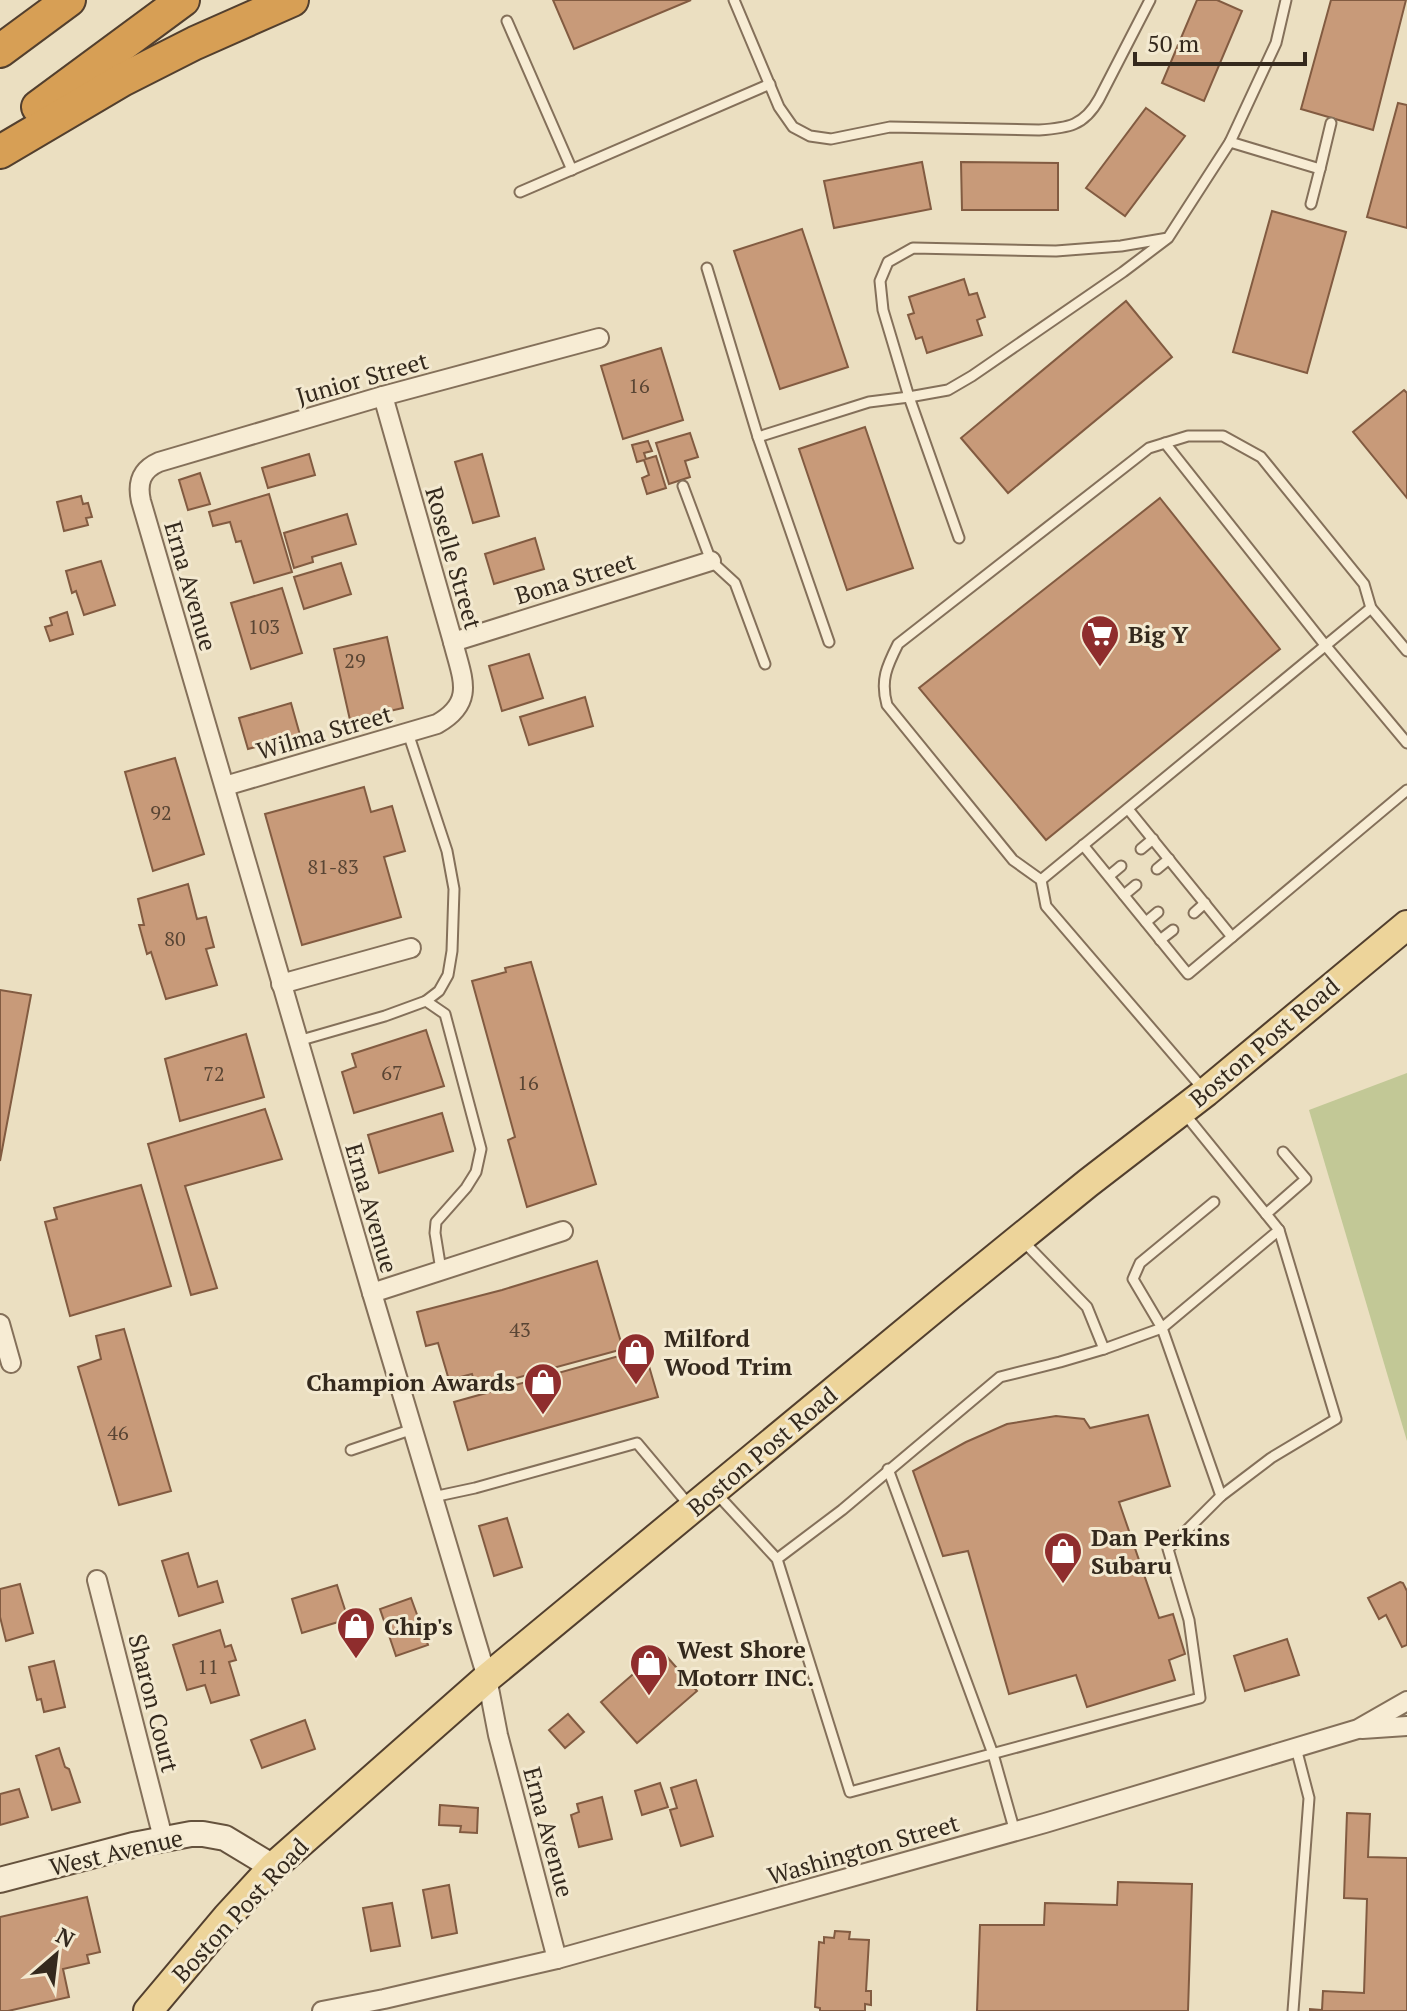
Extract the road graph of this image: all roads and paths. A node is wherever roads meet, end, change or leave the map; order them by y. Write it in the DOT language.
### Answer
graph roads {
  1 [pos="69,0"];
  2 [pos="183,0"];
  3 [pos="292,0"];
  4 [pos="734,0"];
  5 [pos="1150,0"];
  6 [pos="1286,0"];
  7 [pos="507,21"];
  8 [pos="0,51"];
  9 [pos="770,84"];
  10 [pos="1331,123"];
  11 [pos="0,135"];
  12 [pos="1230,142"];
  13 [pos="0,152"];
  14 [pos="1320,169"];
  15 [pos="572,170"];
  16 [pos="520,192"];
  17 [pos="1311,204"];
  18 [pos="1168,238"];
  19 [pos="707,268"];
  20 [pos="599,338"];
  21 [pos="383,396"];
  22 [pos="909,397"];
  23 [pos="758,437"];
  24 [pos="1165,443"];
  25 [pos="143,473"];
  26 [pos="683,486"];
  27 [pos="959,538"];
  28 [pos="711,561"];
  29 [pos="1371,608"];
  30 [pos="453,642"];
  31 [pos="829,642"];
  32 [pos="1325,645"];
  33 [pos="1407,651"];
  34 [pos="765,664"];
  35 [pos="437,724"];
  36 [pos="408,733"];
  37 [pos="1407,743"];
  38 [pos="225,786"];
  39 [pos="1407,790"];
  40 [pos="1128,809"];
  41 [pos="1153,839"];
  42 [pos="1083,845"];
  43 [pos="1141,849"];
  44 [pos="1169,859"];
  45 [pos="1121,866"];
  46 [pos="1157,869"];
  47 [pos="1109,876"];
  48 [pos="1041,880"];
  49 [pos="1136,885"];
  50 [pos="1191,886"];
  51 [pos="1180,894"];
  52 [pos="1124,895"];
  53 [pos="1205,903"];
  54 [pos="1158,912"];
  55 [pos="1194,913"];
  56 [pos="1146,922"];
  57 [pos="1407,925"];
  58 [pos="1173,930"];
  59 [pos="1232,937"];
  60 [pos="1160,940"];
  61 [pos="411,948"];
  62 [pos="281,984"];
  63 [pos="426,1001"];
  64 [pos="298,1041"];
  65 [pos="1206,1092"];
  66 [pos="1182,1110"];
  67 [pos="1283,1152"];
  68 [pos="1214,1202"];
  69 [pos="1266,1214"];
  70 [pos="1279,1230"];
  71 [pos="563,1231"];
  72 [pos="1020,1239"];
  73 [pos="441,1270"];
  74 [pos="372,1293"];
  75 [pos="0,1324"];
  76 [pos="1162,1328"];
  77 [pos="1104,1349"];
  78 [pos="11,1363"];
  79 [pos="413,1429"];
  80 [pos="351,1450"];
  81 [pos="888,1469"];
  82 [pos="1221,1496"];
  83 [pos="433,1497"];
  84 [pos="703,1500"];
  85 [pos="777,1559"];
  86 [pos="97,1580"];
  87 [pos="487,1678"];
  88 [pos="1407,1701"];
  89 [pos="1407,1726"];
  90 [pos="1358,1729"];
  91 [pos="1296,1748"];
  92 [pos="993,1754"];
  93 [pos="1015,1832"];
  94 [pos="163,1838"];
  95 [pos="273,1867"];
  96 [pos="0,1880"];
  97 [pos="557,1959"];
  98 [pos="386,2005"];
  99 [pos="148,2011"];
  100 [pos="322,2011"];
  101 [pos="1293,2011"];
  1 -- 8 [label="highway"];
  2 -- 11 [label="highway"];
  3 -- 13 [label="highway"];
  4 -- 9 [label="lane"];
  5 -- 9 [label="lane"];
  6 -- 12 [label="lane"];
  7 -- 15 [label="lane"];
  9 -- 15 [label="lane"];
  10 -- 14 [label="lane"];
  12 -- 14 [label="lane"];
  12 -- 18 [label="lane"];
  14 -- 17 [label="lane"];
  15 -- 16 [label="lane"];
  18 -- 22 [label="lane"];
  18 -- 22 [label="lane"];
  19 -- 23 [label="lane"];
  20 -- 21 [label="street, Junior Street"];
  21 -- 25 [label="street, Junior Street"];
  21 -- 30 [label="street, Roselle Street"];
  22 -- 23 [label="lane"];
  22 -- 27 [label="lane"];
  23 -- 31 [label="lane"];
  24 -- 29 [label="lane"];
  24 -- 32 [label="lane"];
  24 -- 48 [label="lane"];
  25 -- 38 [label="street, Erna Avenue"];
  26 -- 28 [label="lane"];
  28 -- 30 [label="street, Bona Street"];
  28 -- 34 [label="lane"];
  29 -- 32 [label="lane"];
  29 -- 33 [label="lane"];
  30 -- 35 [label="street, Roselle Street"];
  32 -- 37 [label="lane"];
  32 -- 40 [label="lane"];
  35 -- 36 [label="street, Wilma Street"];
  36 -- 38 [label="street, Wilma Street"];
  36 -- 63 [label="lane"];
  38 -- 62 [label="street, Erna Avenue"];
  39 -- 59 [label="lane"];
  40 -- 41 [label="lane"];
  40 -- 42 [label="lane"];
  41 -- 43 [label="lane"];
  41 -- 44 [label="lane"];
  42 -- 47 [label="lane"];
  42 -- 48 [label="lane"];
  44 -- 46 [label="lane"];
  44 -- 50 [label="lane"];
  45 -- 47 [label="lane"];
  47 -- 52 [label="lane"];
  48 -- 65 [label="lane"];
  49 -- 52 [label="lane"];
  50 -- 51 [label="lane"];
  50 -- 53 [label="lane"];
  52 -- 56 [label="lane"];
  53 -- 55 [label="lane"];
  53 -- 59 [label="lane"];
  54 -- 56 [label="lane"];
  56 -- 60 [label="lane"];
  57 -- 65 [label="main road, Boston Post Road"];
  58 -- 60 [label="lane"];
  59 -- 60 [label="lane"];
  61 -- 62 [label="street"];
  62 -- 64 [label="street, Erna Avenue"];
  63 -- 64 [label="lane"];
  63 -- 73 [label="lane"];
  64 -- 74 [label="street, Erna Avenue"];
  65 -- 66 [label="main road, Boston Post Road"];
  66 -- 69 [label="lane"];
  66 -- 72 [label="main road, Boston Post Road"];
  67 -- 69 [label="lane"];
  68 -- 76 [label="lane"];
  69 -- 70 [label="lane"];
  70 -- 76 [label="lane"];
  70 -- 82 [label="lane"];
  71 -- 73 [label="street"];
  72 -- 77 [label="lane"];
  72 -- 84 [label="main road, Boston Post Road"];
  73 -- 74 [label="street"];
  74 -- 79 [label="street, Erna Avenue"];
  75 -- 78 [label="street"];
  76 -- 77 [label="lane"];
  76 -- 82 [label="lane"];
  77 -- 81 [label="lane"];
  79 -- 80 [label="lane"];
  79 -- 83 [label="street, Erna Avenue"];
  81 -- 85 [label="lane"];
  81 -- 92 [label="lane"];
  82 -- 92 [label="lane"];
  83 -- 84 [label="lane"];
  83 -- 87 [label="street, Erna Avenue"];
  84 -- 85 [label="lane"];
  84 -- 87 [label="main road, Boston Post Road"];
  85 -- 92 [label="lane"];
  86 -- 94 [label="street, Sharon Court"];
  87 -- 95 [label="main road, Boston Post Road"];
  87 -- 97 [label="street, Erna Avenue"];
  88 -- 90 [label="street, Washington Street"];
  89 -- 90 [label="street"];
  90 -- 91 [label="street, Washington Street"];
  91 -- 93 [label="street, Washington Street"];
  91 -- 101 [label="lane"];
  92 -- 93 [label="lane"];
  93 -- 97 [label="street, Washington Street"];
  94 -- 95 [label="street, West Avenue"];
  94 -- 96 [label="street, West Avenue"];
  95 -- 99 [label="main road, Boston Post Road"];
  97 -- 98 [label="street, Washington Street"];
  98 -- 100 [label="street, Washington Street"];
}
